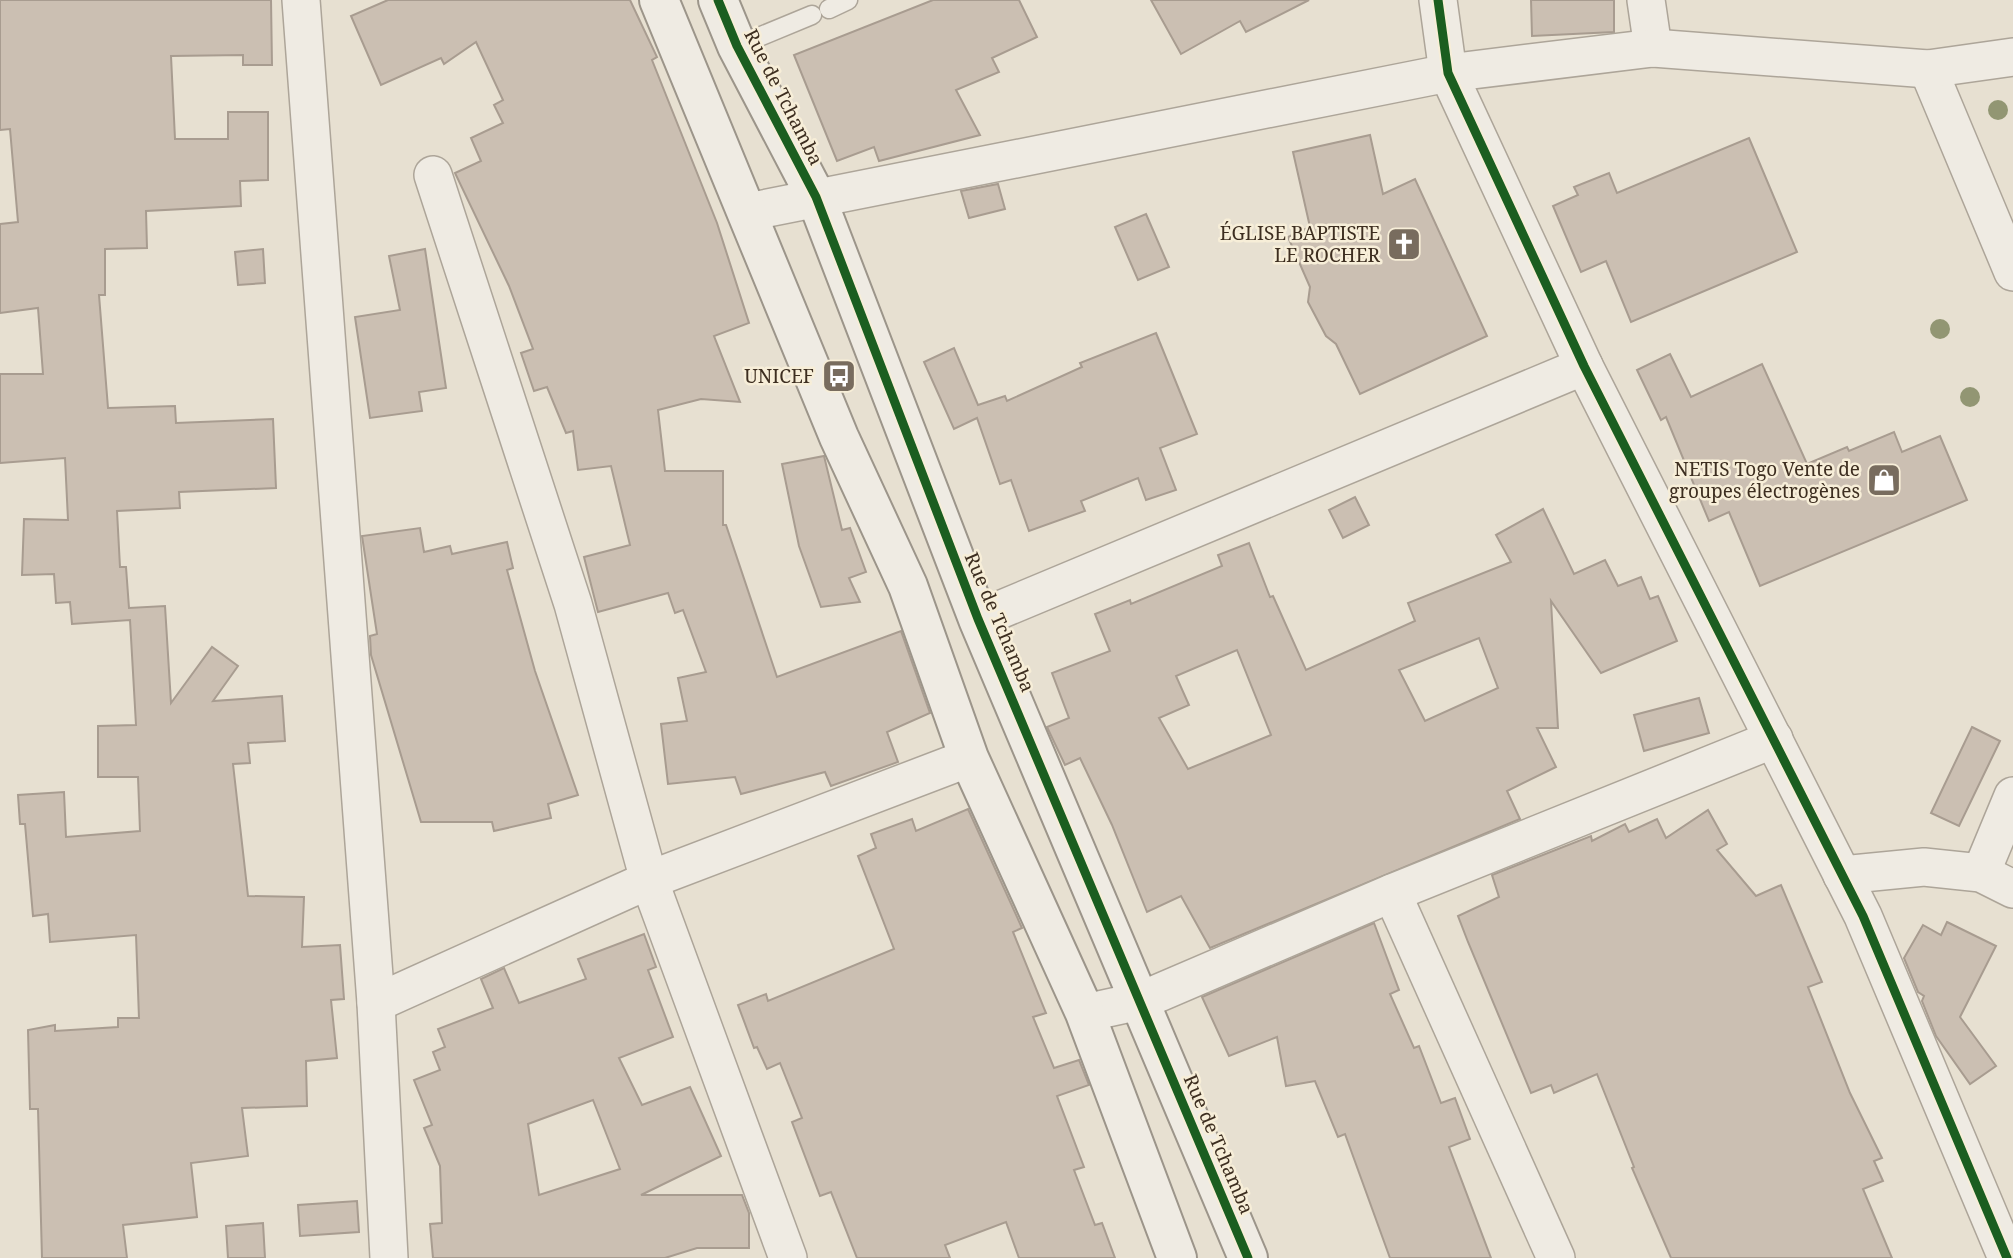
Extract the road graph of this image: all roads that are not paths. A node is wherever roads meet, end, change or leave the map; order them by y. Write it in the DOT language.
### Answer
graph roads {
  1 [pos="659,0"];
  2 [pos="718,0"];
  3 [pos="848,0"];
  4 [pos="1438,0"];
  5 [pos="1646,0"];
  6 [pos="312,4"];
  7 [pos="737,46"];
  8 [pos="1653,48"];
  9 [pos="2013,57"];
  10 [pos="1928,69"];
  11 [pos="1448,73"];
  12 [pos="433,175"];
  13 [pos="816,197"];
  14 [pos="748,212"];
  15 [pos="2013,272"];
  16 [pos="1584,366"];
  17 [pos="978,619"];
  18 [pos="1774,740"];
  19 [pos="969,758"];
  20 [pos="2013,796"];
  21 [pos="1981,873"];
  22 [pos="1842,875"];
  23 [pos="649,880"];
  24 [pos="2013,889"];
  25 [pos="1392,893"];
  26 [pos="1140,1002"];
  27 [pos="376,1003"];
  28 [pos="1085,1013"];
  29 [pos="389,1258"];
  30 [pos="788,1258"];
  31 [pos="1177,1258"];
  32 [pos="1248,1258"];
  33 [pos="1556,1258"];
  34 [pos="2007,1258"];
  1 -- 14 [label="street"];
  2 -- 7 [label="street, Rue de Tchamba"];
  3 -- 7 [label="lane"];
  4 -- 11 [label="street"];
  5 -- 8 [label="street"];
  6 -- 27 [label="street"];
  7 -- 13 [label="street, Rue de Tchamba"];
  8 -- 10 [label="street"];
  8 -- 11 [label="street"];
  9 -- 10 [label="street"];
  10 -- 15 [label="street"];
  11 -- 13 [label="street"];
  11 -- 16 [label="street"];
  12 -- 23 [label="street"];
  13 -- 14 [label="street"];
  13 -- 17 [label="street, Rue de Tchamba"];
  14 -- 19 [label="street"];
  16 -- 17 [label="street"];
  16 -- 18 [label="street"];
  17 -- 26 [label="street, Rue de Tchamba"];
  18 -- 22 [label="street"];
  18 -- 25 [label="street"];
  19 -- 23 [label="street"];
  19 -- 28 [label="street"];
  20 -- 21 [label="street"];
  21 -- 22 [label="street"];
  21 -- 24 [label="street"];
  22 -- 34 [label="street"];
  23 -- 27 [label="street"];
  23 -- 30 [label="street"];
  25 -- 26 [label="street"];
  25 -- 33 [label="street"];
  26 -- 28 [label="street"];
  26 -- 32 [label="street, Rue de Tchamba"];
  27 -- 29 [label="street"];
  28 -- 31 [label="street"];
}
